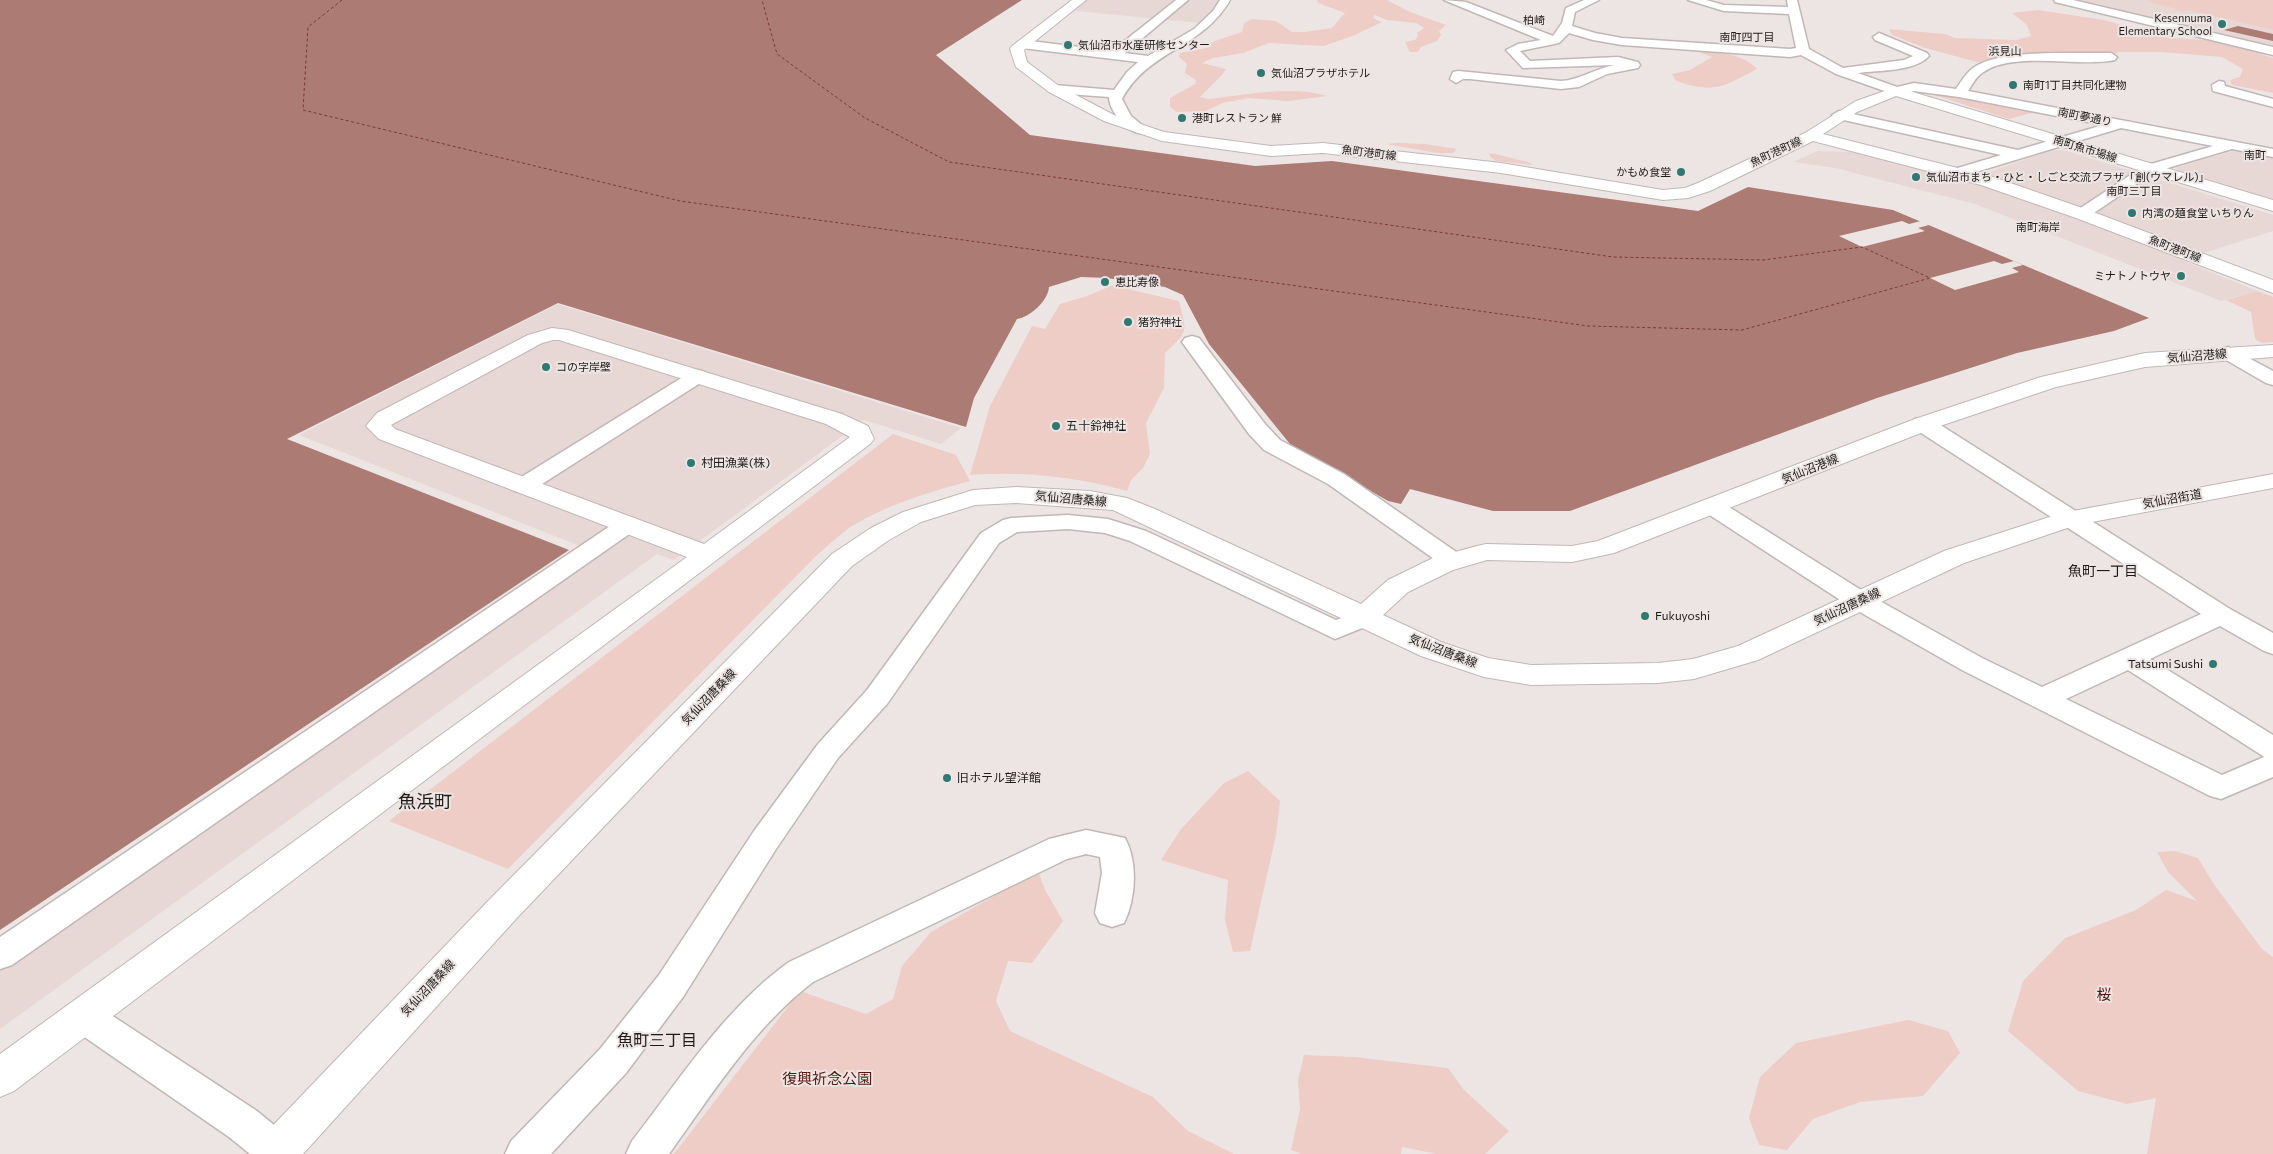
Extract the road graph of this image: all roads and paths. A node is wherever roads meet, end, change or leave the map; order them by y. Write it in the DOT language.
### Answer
graph roads {
  1 [pos="1080,0"];
  2 [pos="1183,0"];
  3 [pos="1225,0"];
  4 [pos="1449,0"];
  5 [pos="1594,0"];
  6 [pos="1693,0"];
  7 [pos="2059,0"];
  8 [pos="1794,6"];
  9 [pos="1567,28"];
  10 [pos="1879,36"];
  11 [pos="1555,40"];
  12 [pos="1604,43"];
  13 [pos="1022,44"];
  14 [pos="2273,51"];
  15 [pos="1803,52"];
  16 [pos="1668,54"];
  17 [pos="1115,55"];
  18 [pos="2111,57"];
  19 [pos="1152,60"];
  20 [pos="1624,62"];
  21 [pos="1840,71"];
  22 [pos="1456,79"];
  23 [pos="2219,85"];
  24 [pos="1054,89"];
  25 [pos="1896,91"];
  26 [pos="1959,93"];
  27 [pos="1118,94"];
  28 [pos="2273,103"];
  29 [pos="1839,115"];
  30 [pos="2122,124"];
  31 [pos="1141,130"];
  32 [pos="1811,136"];
  33 [pos="2061,141"];
  34 [pos="2233,144"];
  35 [pos="2273,153"];
  36 [pos="2018,154"];
  37 [pos="2149,169"];
  38 [pos="1956,173"];
  39 [pos="2273,206"];
  40 [pos="2082,214"];
  41 [pos="2273,287"];
  42 [pos="1192,342"];
  43 [pos="2273,351"];
  44 [pos="2228,353"];
  45 [pos="698,376"];
  46 [pos="2273,379"];
  47 [pos="1922,424"];
  48 [pos="2273,481"];
  49 [pos="523,486"];
  50 [pos="1712,507"];
  51 [pos="2071,518"];
  52 [pos="627,525"];
  53 [pos="707,555"];
  54 [pos="1453,561"];
  55 [pos="1860,601"];
  56 [pos="2221,614"];
  57 [pos="1363,618"];
  58 [pos="2273,645"];
  59 [pos="2129,658"];
  60 [pos="2041,699"];
  61 [pos="2273,749"];
  62 [pos="2273,765"];
  63 [pos="1112,913"];
  64 [pos="0,955"];
  65 [pos="83,1016"];
  66 [pos="0,1078"];
  67 [pos="276,1153"];
  68 [pos="525,1154"];
  69 [pos="646,1154"];
  1 -- 13 [label="street"];
  2 -- 17 [label="street"];
  3 -- 19 [label="street"];
  4 -- 11 [label="street"];
  5 -- 9 [label="street"];
  6 -- 8 [label="street"];
  7 -- 14 [label="street"];
  8 -- 15 [label="street"];
  9 -- 11 [label="street"];
  9 -- 12 [label="street"];
  10 -- 21 [label="street"];
  11 -- 20 [label="street"];
  12 -- 15 [label="street"];
  12 -- 16 [label="street"];
  12 -- 20 [label="street"];
  13 -- 17 [label="street"];
  13 -- 24 [label="street, 魚町港町線"];
  15 -- 21 [label="street"];
  17 -- 19 [label="street"];
  18 -- 26 [label="street"];
  19 -- 27 [label="street"];
  20 -- 22 [label="street"];
  21 -- 25 [label="street"];
  23 -- 28 [label="street"];
  24 -- 27 [label="street"];
  24 -- 31 [label="street, 魚町港町線"];
  25 -- 26 [label="street, 南町夢通り"];
  25 -- 29 [label="street"];
  25 -- 33 [label="street, 南町魚市場線"];
  26 -- 30 [label="street, 南町夢通り"];
  27 -- 31 [label="street"];
  29 -- 32 [label="street"];
  29 -- 36 [label="street"];
  30 -- 33 [label="street"];
  30 -- 34 [label="street, 南町夢通り"];
  31 -- 32 [label="street, 魚町港町線"];
  32 -- 38 [label="street, 魚町港町線"];
  33 -- 36 [label="street"];
  33 -- 37 [label="street, 南町魚市場線"];
  34 -- 35 [label="street, 南町夢通り"];
  34 -- 37 [label="street"];
  36 -- 38 [label="street"];
  37 -- 39 [label="street, 南町魚市場線"];
  37 -- 40 [label="street"];
  38 -- 40 [label="street, 魚町港町線"];
  40 -- 41 [label="street, 魚町港町線"];
  42 -- 54 [label="street"];
  43 -- 44 [label="street, 気仙沼港線"];
  44 -- 46 [label="street"];
  44 -- 47 [label="street, 気仙沼港線"];
  45 -- 49 [label="street"];
  45 -- 49 [label="street"];
  45 -- 53 [label="street"];
  47 -- 50 [label="street, 気仙沼港線"];
  47 -- 51 [label="street"];
  48 -- 51 [label="street, 気仙沼街道"];
  49 -- 52 [label="street"];
  50 -- 54 [label="street, 気仙沼港線"];
  50 -- 55 [label="street"];
  51 -- 55 [label="street, 気仙沼唐桑線"];
  51 -- 56 [label="street"];
  52 -- 53 [label="street"];
  52 -- 64 [label="street"];
  53 -- 65 [label="street"];
  54 -- 57 [label="street, 気仙沼港線"];
  55 -- 57 [label="street, 気仙沼唐桑線"];
  55 -- 60 [label="street"];
  56 -- 58 [label="street"];
  56 -- 59 [label="street"];
  57 -- 67 [label="street, 気仙沼唐桑線"];
  57 -- 68 [label="street"];
  59 -- 60 [label="street"];
  59 -- 61 [label="street"];
  60 -- 62 [label="street"];
  63 -- 69 [label="street"];
  65 -- 66 [label="street"];
  65 -- 67 [label="street"];
}
